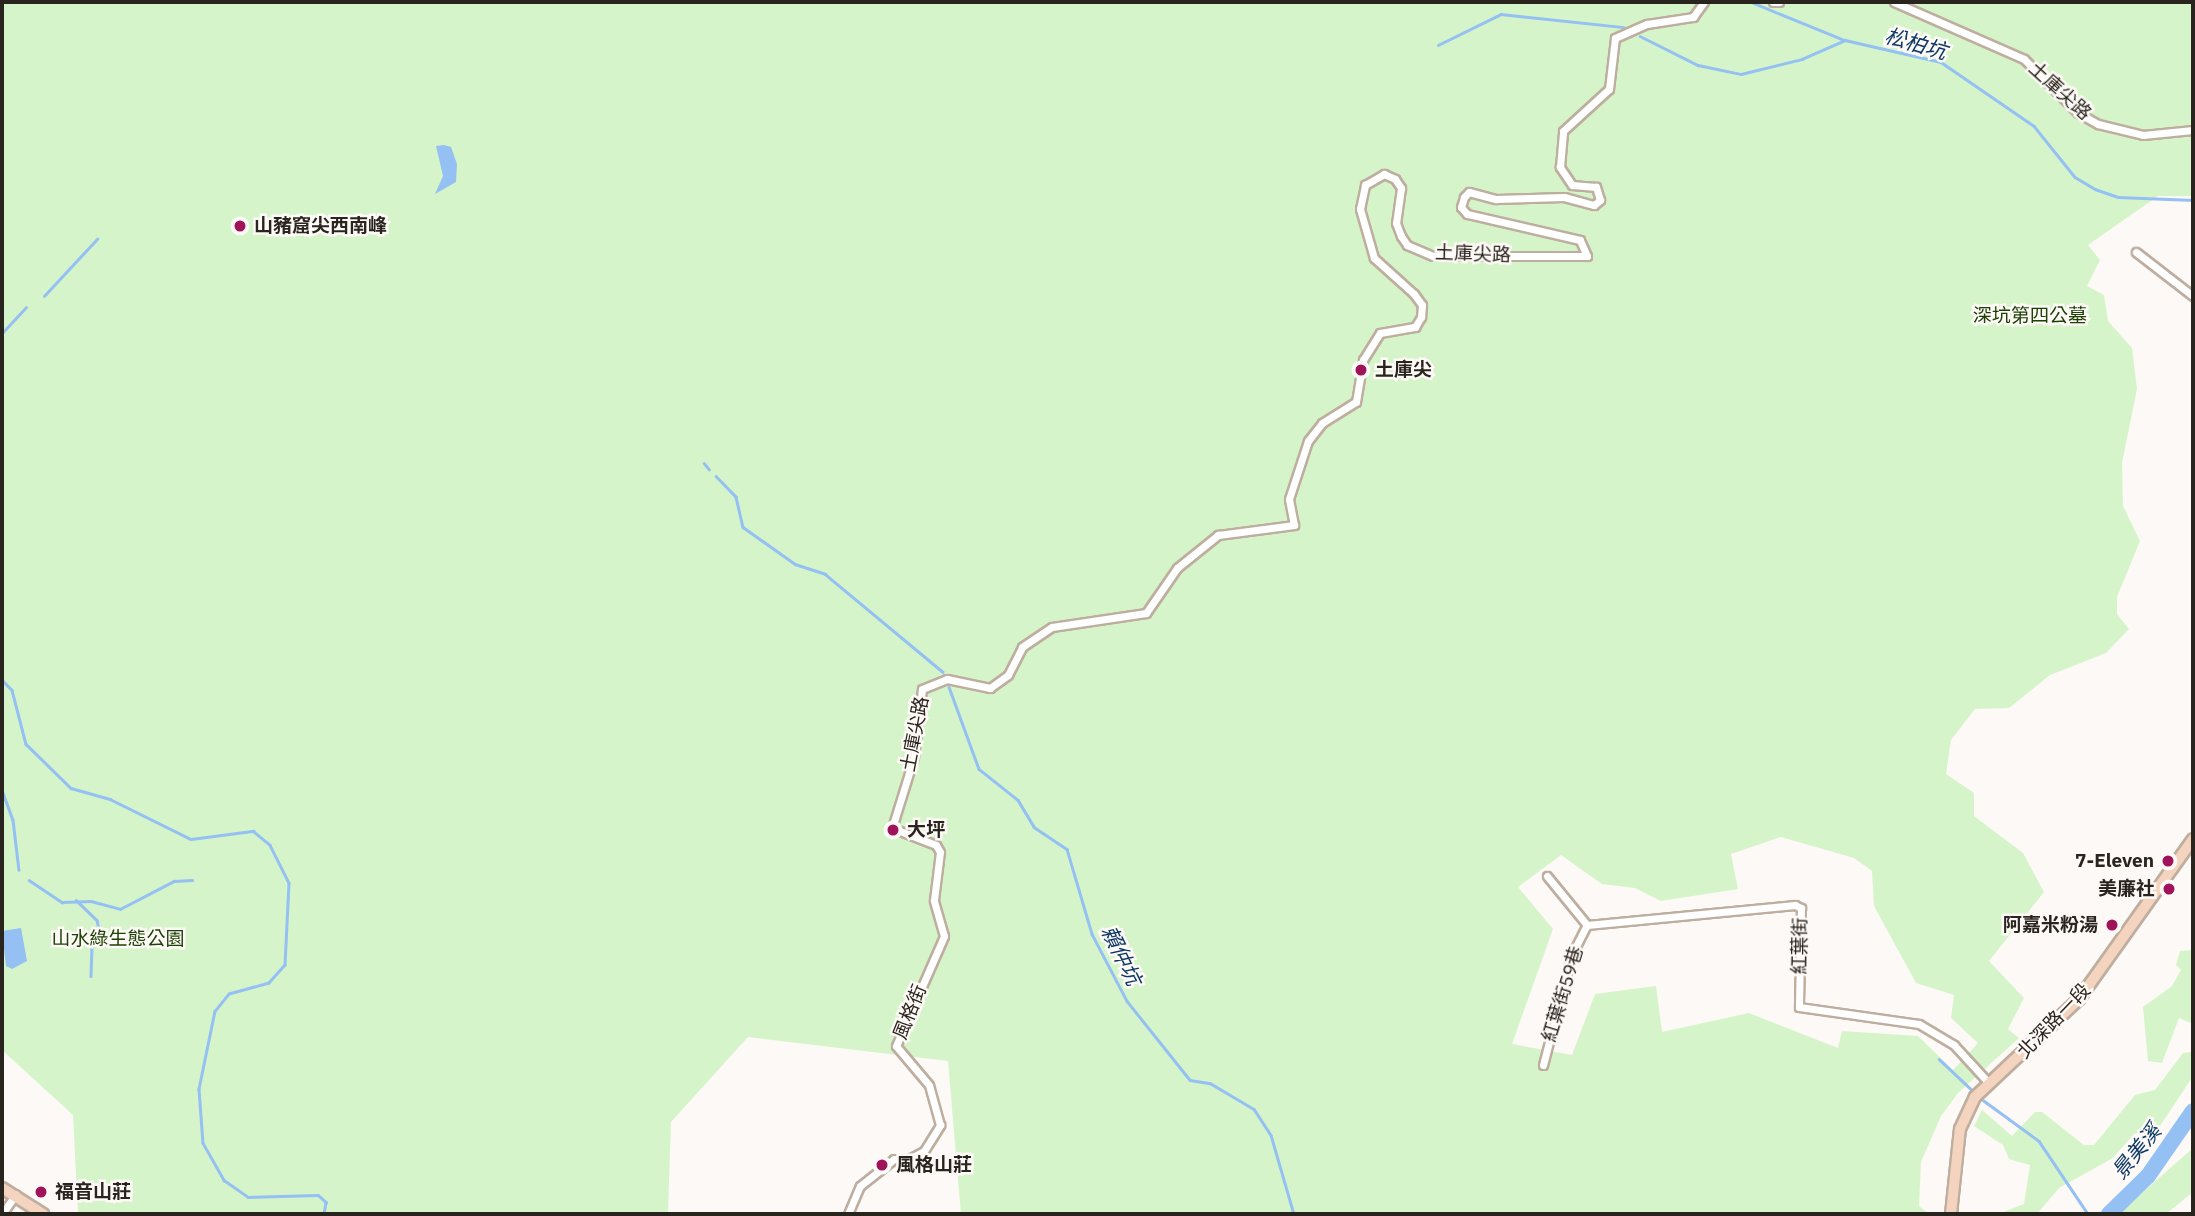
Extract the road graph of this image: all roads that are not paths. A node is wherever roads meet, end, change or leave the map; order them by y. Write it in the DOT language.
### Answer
graph roads {
  1 [pos="1704,2"];
  2 [pos="1773,2"];
  3 [pos="1779,2"];
  4 [pos="1894,2"];
  5 [pos="2193,130"];
  6 [pos="2136,252"];
  7 [pos="2193,296"];
  8 [pos="892,828"];
  9 [pos="2193,839"];
  10 [pos="1547,876"];
  11 [pos="1587,925"];
  12 [pos="1543,1065"];
  13 [pos="1989,1083"];
  14 [pos="2,1188"];
  15 [pos="16,1194"];
  16 [pos="2,1214"];
  17 [pos="43,1214"];
  18 [pos="848,1214"];
  19 [pos="1951,1214"];
  1 -- 8 [label="street, 土庫尖路"];
  2 -- 3 [label="street"];
  4 -- 5 [label="street, 土庫尖路"];
  6 -- 7 [label="street"];
  8 -- 18 [label="street, 風格街"];
  9 -- 13 [label="main road, 北深路一段"];
  10 -- 11 [label="street"];
  11 -- 12 [label="street, 紅葉街59巷"];
  11 -- 13 [label="street, 紅葉街"];
  13 -- 19 [label="main road, 北深路一段"];
  14 -- 15 [label="main road"];
  15 -- 16 [label="street"];
  15 -- 17 [label="main road"];
}
